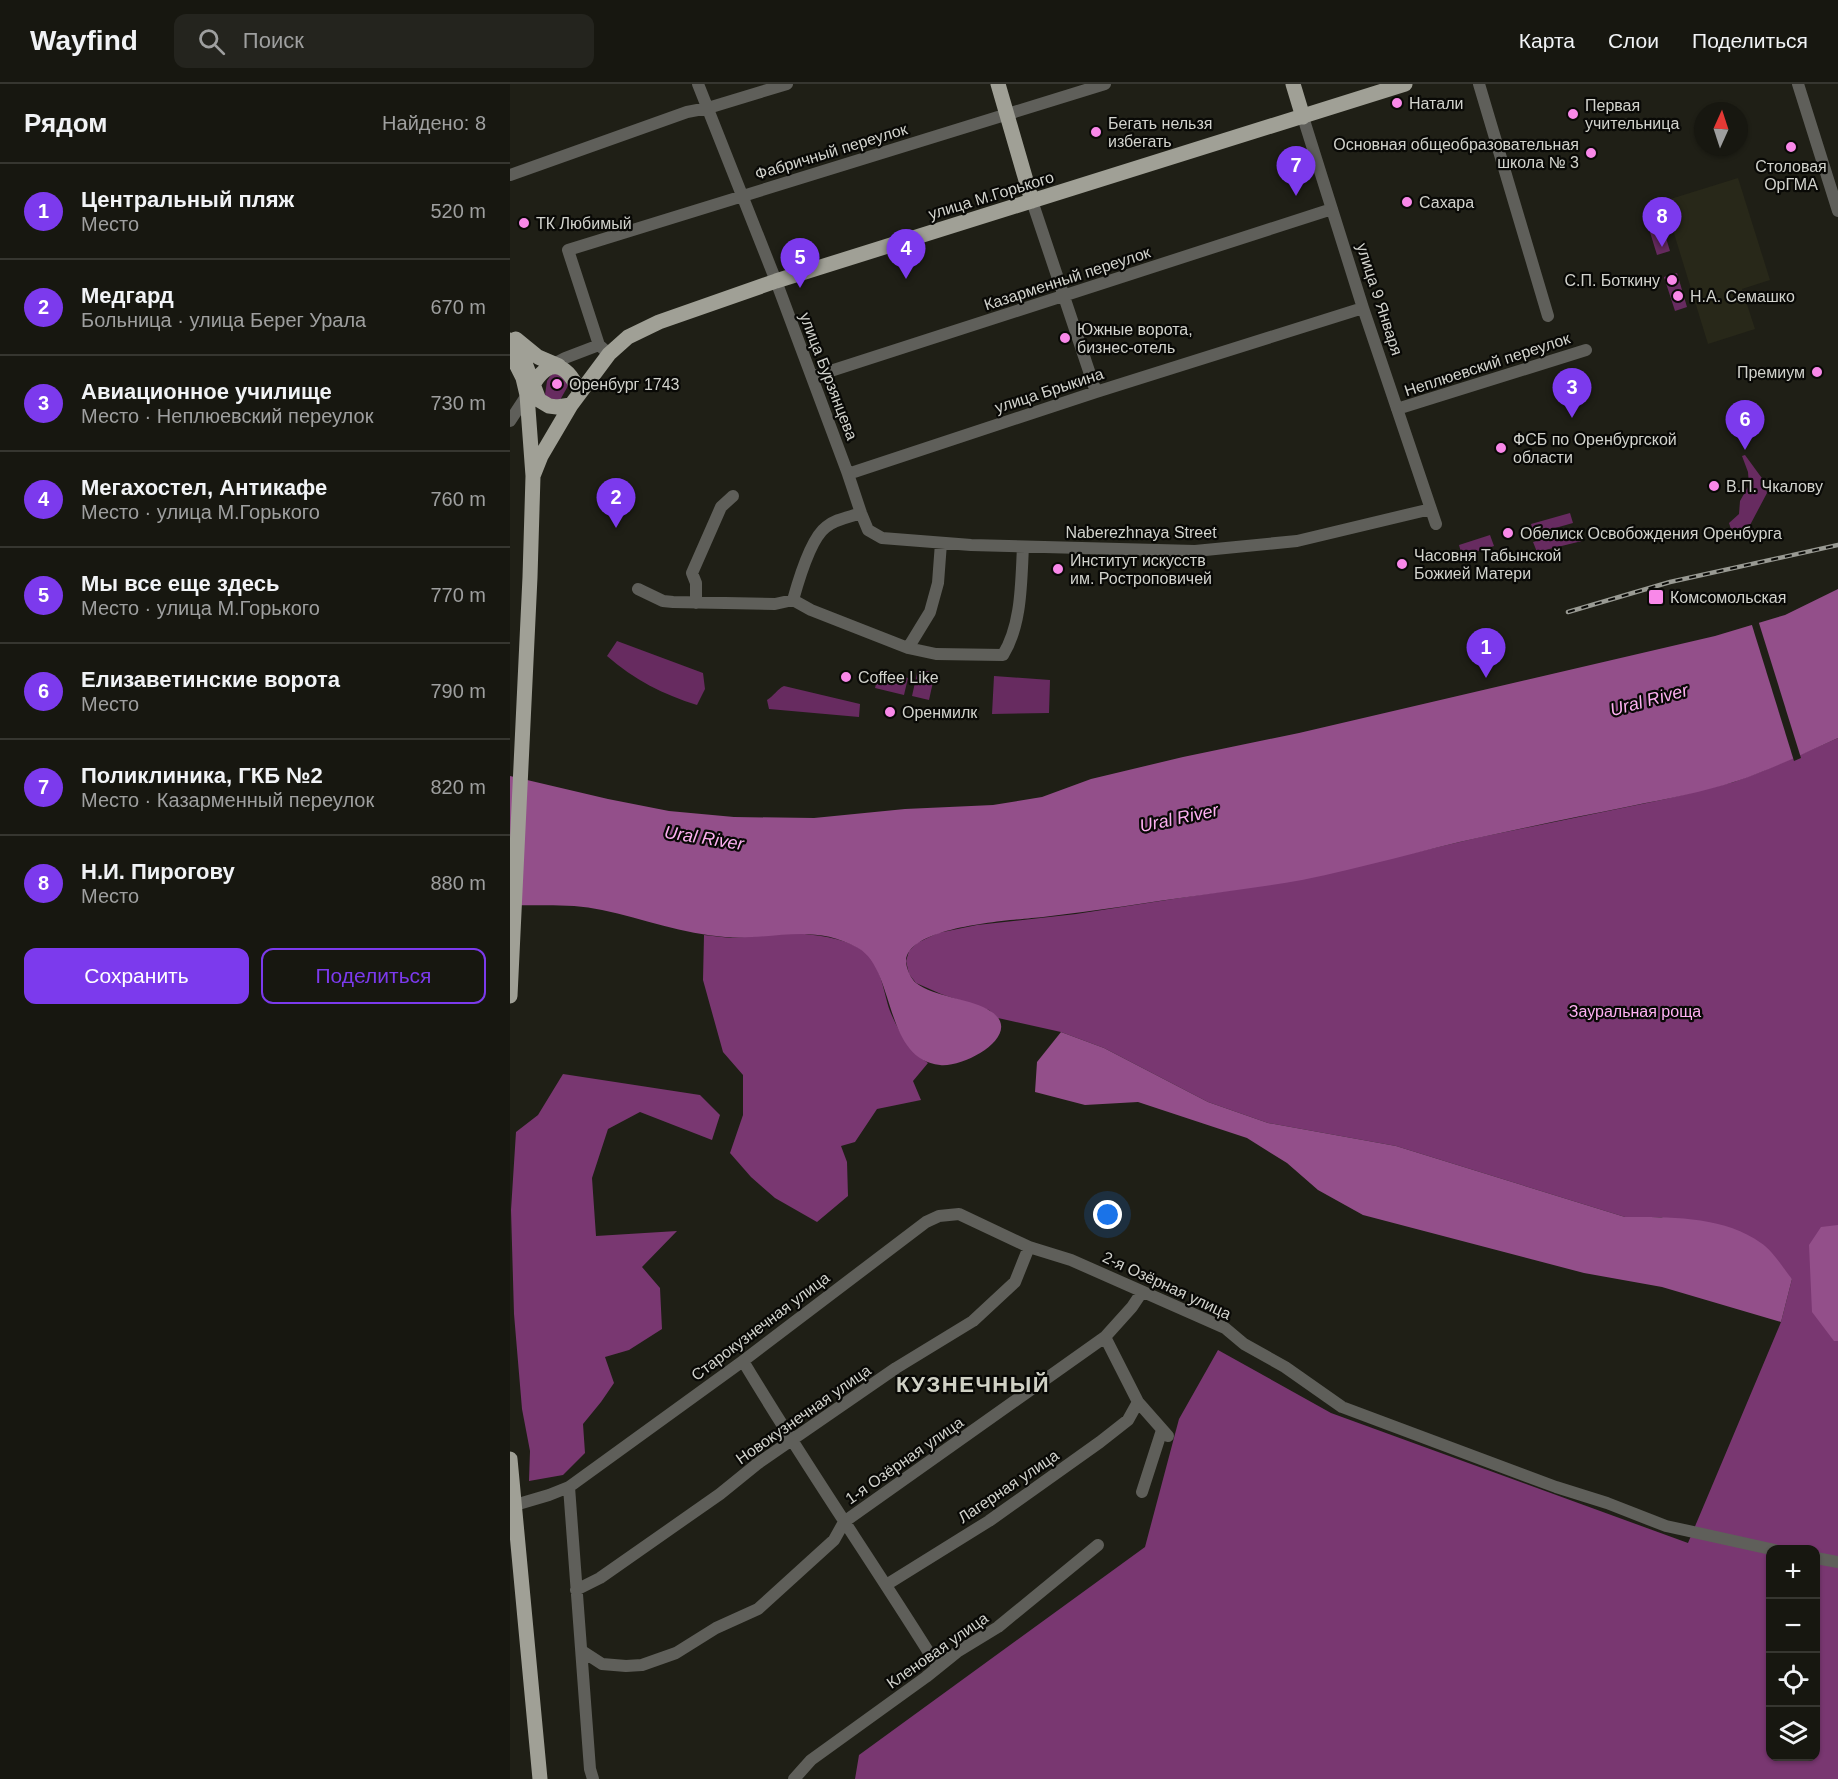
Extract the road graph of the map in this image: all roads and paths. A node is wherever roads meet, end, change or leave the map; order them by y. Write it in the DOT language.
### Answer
graph roads {
  1 [pos="699,84"];
  2 [pos="787,84"];
  3 [pos="998,84"];
  4 [pos="1105,84"];
  5 [pos="1293,84"];
  6 [pos="1405,84"];
  7 [pos="1479,84"];
  8 [pos="1798,84"];
  9 [pos="708,108"];
  10 [pos="1007,114"];
  11 [pos="1303,117"];
  12 [pos="510,175"];
  13 [pos="742,195"];
  14 [pos="1032,201"];
  15 [pos="1332,209"];
  16 [pos="1838,211"];
  17 [pos="776,281"];
  18 [pos="1065,297"];
  19 [pos="1363,308"];
  20 [pos="1548,316"];
  21 [pos="510,332"];
  22 [pos="510,340"];
  23 [pos="604,349"];
  24 [pos="1586,350"];
  25 [pos="510,352"];
  26 [pos="543,377"];
  27 [pos="812,377"];
  28 [pos="1096,392"];
  29 [pos="575,399"];
  30 [pos="1397,410"];
  31 [pos="510,421"];
  32 [pos="848,474"];
  33 [pos="533,476"];
  34 [pos="733,496"];
  35 [pos="1431,509"];
  36 [pos="861,513"];
  37 [pos="1436,524"];
  38 [pos="941,543"];
  39 [pos="1023,547"];
  40 [pos="638,589"];
  41 [pos="793,600"];
  42 [pos="696,603"];
  43 [pos="908,648"];
  44 [pos="510,996"];
  45 [pos="1029,1247"];
  46 [pos="1142,1292"];
  47 [pos="1106,1336"];
  48 [pos="743,1361"];
  49 [pos="1138,1402"];
  50 [pos="791,1442"];
  51 [pos="510,1459"];
  52 [pos="569,1487"];
  53 [pos="1142,1491"];
  54 [pos="515,1505"];
  55 [pos="844,1522"];
  56 [pos="1098,1545"];
  57 [pos="1766,1548"];
  58 [pos="1820,1559"];
  59 [pos="1838,1562"];
  60 [pos="886,1585"];
  61 [pos="576,1590"];
  62 [pos="582,1651"];
  63 [pos="602,1664"];
  64 [pos="938,1667"];
  65 [pos="584,1680"];
  66 [pos="540,1779"];
  67 [pos="593,1779"];
  68 [pos="794,1779"];
  1 -- 9 [label="street, улица Бурзянцева"];
  2 -- 9 [label="street"];
  3 -- 10 [label="main road"];
  4 -- 10 [label="street, Фабричный переулок"];
  5 -- 11 [label="main road, улица 9 Января"];
  6 -- 11 [label="main road, улица М.Горького"];
  7 -- 20 [label="street"];
  8 -- 16 [label="street"];
  9 -- 12 [label="street"];
  9 -- 13 [label="street, улица Бурзянцева"];
  10 -- 13 [label="street, Фабричный переулок"];
  10 -- 14 [label="main road"];
  11 -- 14 [label="main road, улица М.Горького"];
  11 -- 15 [label="street, улица 9 Января"];
  13 -- 17 [label="street, улица Бурзянцева"];
  13 -- 23 [label="street, Фабричный переулок"];
  14 -- 17 [label="main road, улица М.Горького"];
  14 -- 18 [label="street"];
  15 -- 18 [label="street, Казарменный переулок"];
  15 -- 19 [label="street, улица 9 Января"];
  17 -- 23 [label="main road, улица М.Горького"];
  17 -- 27 [label="street, улица Бурзянцева"];
  18 -- 27 [label="street, Казарменный переулок"];
  18 -- 28 [label="street"];
  19 -- 28 [label="street, улица Брыкина"];
  19 -- 30 [label="street, улица 9 Января"];
  21 -- 26 [label="main road"];
  22 -- 26 [label="main road"];
  23 -- 26 [label="street"];
  23 -- 29 [label="main road, улица М.Горького"];
  24 -- 30 [label="street, Неплюевский переулок"];
  25 -- 26 [label="main road"];
  26 -- 29 [label="main road"];
  26 -- 29 [label="main road"];
  26 -- 31 [label="street"];
  26 -- 33 [label="main road"];
  27 -- 32 [label="street, улица Бурзянцева"];
  28 -- 32 [label="street, улица Брыкина"];
  29 -- 33 [label="main road, улица М.Горького"];
  30 -- 35 [label="street, улица 9 Января"];
  32 -- 36 [label="street, улица Бурзянцева"];
  33 -- 44 [label="main road"];
  34 -- 42 [label="street"];
  35 -- 37 [label="street, улица 9 Января"];
  35 -- 39 [label="street, Naberezhnaya Street"];
  36 -- 38 [label="street, Naberezhnaya Street"];
  36 -- 41 [label="street"];
  38 -- 39 [label="street, Naberezhnaya Street"];
  38 -- 43 [label="street"];
  39 -- 43 [label="street"];
  40 -- 42 [label="street"];
  41 -- 42 [label="street"];
  41 -- 43 [label="street"];
  45 -- 46 [label="street, 2-я Озёрная улица"];
  45 -- 48 [label="street, Старокузнечная улица"];
  45 -- 50 [label="street, Новокузнечная улица"];
  46 -- 47 [label="street, 1-я Озёрная улица"];
  46 -- 57 [label="street, 2-я Озёрная улица"];
  47 -- 49 [label="street"];
  47 -- 55 [label="street, 1-я Озёрная улица"];
  48 -- 50 [label="street"];
  48 -- 52 [label="street, Старокузнечная улица"];
  49 -- 53 [label="street"];
  49 -- 60 [label="street, Лагерная улица"];
  50 -- 55 [label="street"];
  50 -- 61 [label="street, Новокузнечная улица"];
  51 -- 54 [label="main road"];
  52 -- 54 [label="street, Старокузнечная улица"];
  52 -- 61 [label="street"];
  54 -- 66 [label="main road"];
  55 -- 60 [label="street"];
  55 -- 63 [label="street, 1-я Озёрная улица"];
  56 -- 64 [label="street, Кленовая улица"];
  58 -- 59 [label="street"];
  60 -- 64 [label="street"];
  61 -- 62 [label="street"];
  62 -- 63 [label="street"];
  62 -- 65 [label="street"];
  63 -- 65 [label="street"];
  64 -- 68 [label="street, Кленовая улица"];
  65 -- 67 [label="street"];
}
